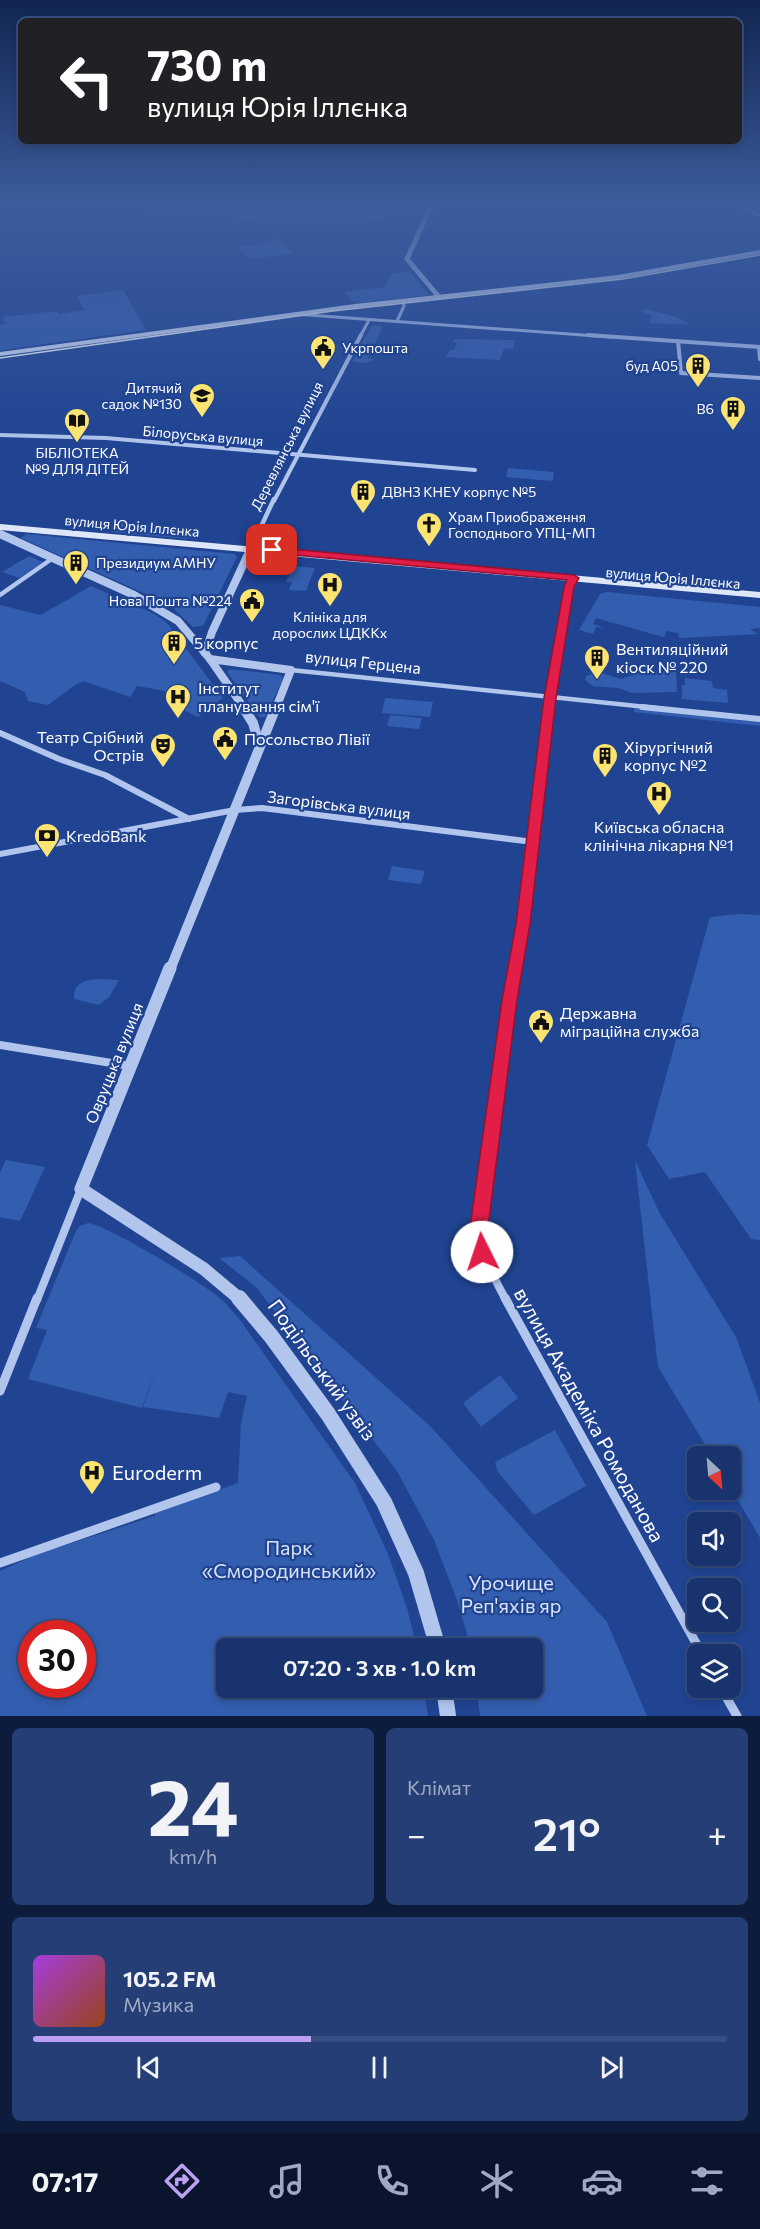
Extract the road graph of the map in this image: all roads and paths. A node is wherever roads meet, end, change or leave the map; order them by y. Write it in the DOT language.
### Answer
graph roads {
  1 [pos="430,286"];
  2 [pos="534,286"];
  3 [pos="439,297"];
  4 [pos="403,301"];
  5 [pos="294,314"];
  6 [pos="369,320"];
  7 [pos="397,321"];
  8 [pos="678,341"];
  9 [pos="759,347"];
  10 [pos="0,354"];
  11 [pos="760,359"];
  12 [pos="760,378"];
  13 [pos="0,435"];
  14 [pos="297,455"];
  15 [pos="475,470"];
  16 [pos="0,527"];
  17 [pos="27,529"];
  18 [pos="0,534"];
  19 [pos="13,540"];
  20 [pos="250,550"];
  21 [pos="53,558"];
  22 [pos="573,580"];
  23 [pos="0,595"];
  24 [pos="760,595"];
  25 [pos="760,600"];
  26 [pos="208,656"];
  27 [pos="291,670"];
  28 [pos="550,698"];
  29 [pos="760,719"];
  30 [pos="0,733"];
  31 [pos="260,748"];
  32 [pos="235,810"];
  33 [pos="189,819"];
  34 [pos="533,842"];
  35 [pos="0,854"];
  36 [pos="0,1045"];
  37 [pos="130,1066"];
  38 [pos="81,1189"];
  39 [pos="0,1391"];
  40 [pos="216,1486"];
  41 [pos="1,1560"];
  42 [pos="435,1638"];
  43 [pos="696,1644"];
  44 [pos="445,1698"];
  45 [pos="727,1698"];
  46 [pos="448,1716"];
  47 [pos="737,1716"];
  1 -- 3 [label="street"];
  2 -- 3 [label="main road"];
  3 -- 4 [label="main road"];
  4 -- 5 [label="main road"];
  4 -- 7 [label="street"];
  5 -- 6 [label="street"];
  5 -- 10 [label="main road"];
  6 -- 7 [label="street"];
  6 -- 14 [label="street, Деревлянська вулиця"];
  7 -- 8 [label="street"];
  8 -- 9 [label="street"];
  8 -- 12 [label="street"];
  9 -- 11 [label="street"];
  13 -- 14 [label="street, Білоруська вулиця"];
  14 -- 15 [label="street, Білоруська вулиця"];
  14 -- 20 [label="street, Деревлянська вулиця"];
  16 -- 17 [label="main road, вулиця Юрія Іллєнка"];
  17 -- 19 [label="street"];
  17 -- 20 [label="main road, вулиця Юрія Іллєнка"];
  18 -- 19 [label="street"];
  19 -- 21 [label="street"];
  20 -- 22 [label="main road, вулиця Юрія Іллєнка"];
  20 -- 26 [label="street, Деревлянська вулиця"];
  21 -- 23 [label="street"];
  21 -- 26 [label="street"];
  22 -- 24 [label="main road, вулиця Юрія Іллєнка"];
  22 -- 25 [label="main road, вулиця Юрія Іллєнка"];
  22 -- 28 [label="street, вулиця Академіка Ромоданова"];
  26 -- 27 [label="street, вулиця Герцена"];
  26 -- 31 [label="street"];
  27 -- 28 [label="street, вулиця Герцена"];
  27 -- 31 [label="street, Овруцька вулиця"];
  28 -- 29 [label="street, вулиця Герцена"];
  28 -- 34 [label="street, вулиця Академіка Ромоданова"];
  30 -- 33 [label="street"];
  31 -- 32 [label="street, Овруцька вулиця"];
  32 -- 33 [label="street, Загорівська вулиця"];
  32 -- 34 [label="street, Загорівська вулиця"];
  32 -- 37 [label="street, Овруцька вулиця"];
  33 -- 35 [label="street, Загорівська вулиця"];
  34 -- 43 [label="street, вулиця Академіка Ромоданова"];
  36 -- 37 [label="street"];
  37 -- 38 [label="street, Овруцька вулиця"];
  38 -- 39 [label="street, Овруцька вулиця"];
  38 -- 42 [label="street, Подільський узвіз"];
  40 -- 41 [label="street"];
  44 -- 46 [label="street"];
  45 -- 47 [label="street"];
}
